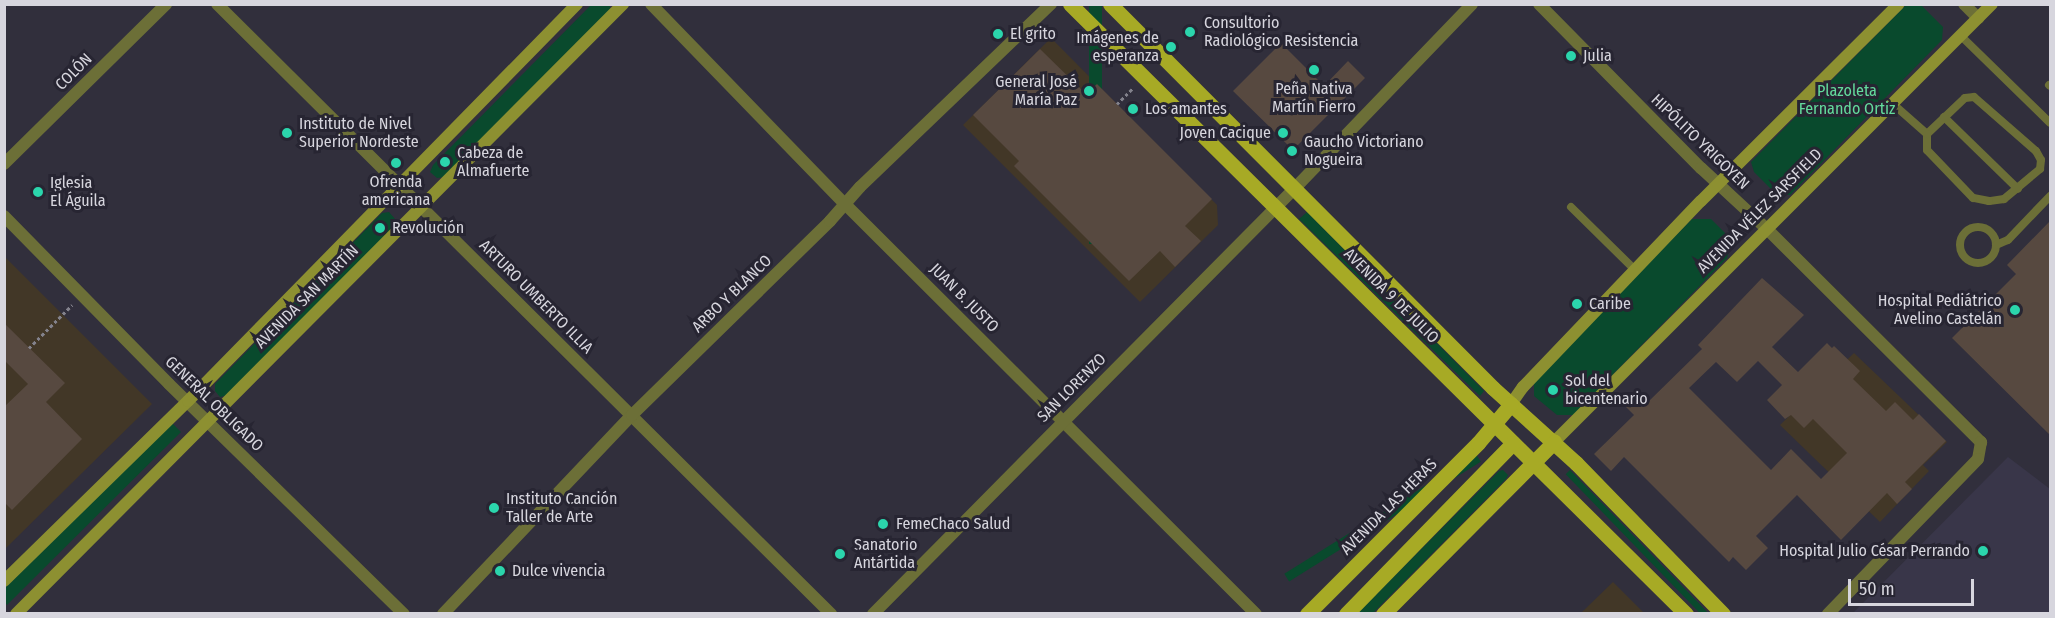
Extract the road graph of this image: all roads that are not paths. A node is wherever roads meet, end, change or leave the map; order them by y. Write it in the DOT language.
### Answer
graph roads {
  1 [pos="166,4"];
  2 [pos="217,4"];
  3 [pos="577,4"];
  4 [pos="623,4"];
  5 [pos="651,4"];
  6 [pos="1051,4"];
  7 [pos="1070,4"];
  8 [pos="1110,4"];
  9 [pos="1472,4"];
  10 [pos="1539,4"];
  11 [pos="1899,4"];
  12 [pos="1964,4"];
  13 [pos="1992,4"];
  14 [pos="1978,18"];
  15 [pos="1960,36"];
  16 [pos="1893,104"];
  17 [pos="1944,117"];
  18 [pos="2050,123"];
  19 [pos="1927,134"];
  20 [pos="4,164"];
  21 [pos="1718,184"];
  22 [pos="401,185"];
  23 [pos="1296,187"];
  24 [pos="2018,189"];
  25 [pos="2050,196"];
  26 [pos="846,205"];
  27 [pos="1276,206"];
  28 [pos="422,207"];
  29 [pos="1571,207"];
  30 [pos="4,216"];
  31 [pos="1768,230"];
  32 [pos="1996,245"];
  33 [pos="1635,270"];
  34 [pos="188,401"];
  35 [pos="1511,405"];
  36 [pos="632,415"];
  37 [pos="1064,419"];
  38 [pos="208,420"];
  39 [pos="1495,424"];
  40 [pos="1554,442"];
  41 [pos="1513,443"];
  42 [pos="1533,462"];
  43 [pos="4,581"];
  44 [pos="16,614"];
  45 [pos="404,614"];
  46 [pos="443,614"];
  47 [pos="831,614"];
  48 [pos="873,614"];
  49 [pos="1256,614"];
  50 [pos="1307,614"];
  51 [pos="1346,614"];
  52 [pos="1383,614"];
  53 [pos="1686,614"];
  54 [pos="1722,614"];
  55 [pos="1828,614"];
  1 -- 20 [label="street, COLÓN"];
  2 -- 22 [label="street, ARTURO UMBERTO ILLIA"];
  3 -- 22 [label="main road, AVENIDA SAN MARTÍN"];
  4 -- 28 [label="main road, AVENIDA SAN MARTÍN"];
  5 -- 26 [label="street, JUAN B. JUSTO"];
  6 -- 26 [label="street, ARBO Y BLANCO"];
  7 -- 27 [label="main road, AVENIDA 9 DE JULIO"];
  8 -- 23 [label="main road, AVENIDA 9 DE JULIO"];
  9 -- 23 [label="street, SAN LORENZO"];
  10 -- 21 [label="street, HIPÓLITO YRIGOYEN"];
  11 -- 21 [label="main road"];
  12 -- 14 [label="street"];
  13 -- 14 [label="main road, AVENIDA VÉLEZ SARSFIELD"];
  14 -- 15 [label="main road, AVENIDA VÉLEZ SARSFIELD"];
  15 -- 16 [label="main road, AVENIDA VÉLEZ SARSFIELD"];
  15 -- 18 [label="lane"];
  16 -- 19 [label="lane"];
  16 -- 31 [label="main road, AVENIDA VÉLEZ SARSFIELD"];
  17 -- 19 [label="lane"];
  17 -- 24 [label="lane"];
  17 -- 24 [label="lane"];
  19 -- 24 [label="lane"];
  21 -- 31 [label="street, HIPÓLITO YRIGOYEN"];
  21 -- 33 [label="main road"];
  22 -- 28 [label="street, ARTURO UMBERTO ILLIA"];
  22 -- 34 [label="main road, AVENIDA SAN MARTÍN"];
  23 -- 27 [label="street, SAN LORENZO"];
  23 -- 35 [label="main road, AVENIDA 9 DE JULIO"];
  25 -- 32 [label="lane"];
  26 -- 36 [label="street, ARBO Y BLANCO"];
  26 -- 37 [label="street, JUAN B. JUSTO"];
  27 -- 37 [label="street, SAN LORENZO"];
  27 -- 39 [label="main road, AVENIDA 9 DE JULIO"];
  28 -- 36 [label="street, ARTURO UMBERTO ILLIA"];
  28 -- 38 [label="main road, AVENIDA SAN MARTÍN"];
  29 -- 33 [label="lane"];
  30 -- 34 [label="street, GENERAL OBLIGADO"];
  31 -- 40 [label="main road, AVENIDA VÉLEZ SARSFIELD"];
  31 -- 55 [label="street, HIPÓLITO YRIGOYEN"];
  32 -- 32 [label="lane"];
  33 -- 35 [label="main road"];
  34 -- 38 [label="street, GENERAL OBLIGADO"];
  34 -- 43 [label="main road, AVENIDA SAN MARTÍN"];
  35 -- 39 [label="main road"];
  35 -- 40 [label="main road, AVENIDA 9 DE JULIO"];
  36 -- 46 [label="street, ARBO Y BLANCO"];
  36 -- 47 [label="street, ARTURO UMBERTO ILLIA"];
  37 -- 48 [label="street, SAN LORENZO"];
  37 -- 49 [label="street, JUAN B. JUSTO"];
  38 -- 44 [label="main road, AVENIDA SAN MARTÍN"];
  38 -- 45 [label="street, GENERAL OBLIGADO"];
  39 -- 41 [label="main road, AVENIDA 9 DE JULIO"];
  39 -- 50 [label="main road, AVENIDA LAS HERAS"];
  40 -- 42 [label="main road"];
  40 -- 54 [label="main road, AVENIDA 9 DE JULIO"];
  41 -- 42 [label="main road, AVENIDA 9 DE JULIO"];
  41 -- 51 [label="main road"];
  42 -- 52 [label="main road"];
  42 -- 53 [label="main road, AVENIDA 9 DE JULIO"];
}
